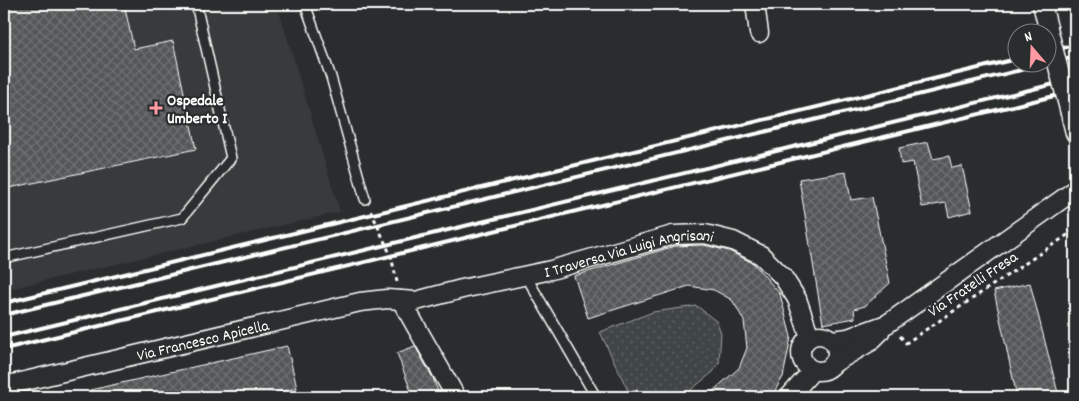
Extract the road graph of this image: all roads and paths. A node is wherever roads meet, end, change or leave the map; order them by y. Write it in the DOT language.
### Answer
graph roads {
  1 [pos="196,4"];
  2 [pos="305,4"];
  3 [pos="755,4"];
  4 [pos="1042,4"];
  5 [pos="759,33"];
  6 [pos="1075,133"];
  7 [pos="1075,190"];
  8 [pos="365,199"];
  9 [pos="376,226"];
  10 [pos="1075,230"];
  11 [pos="4,258"];
  12 [pos="526,276"];
  13 [pos="401,300"];
  14 [pos="887,324"];
  15 [pos="810,337"];
  16 [pos="833,340"];
  17 [pos="834,363"];
  18 [pos="813,370"];
  19 [pos="4,386"];
  20 [pos="456,397"];
  21 [pos="596,397"];
  22 [pos="789,397"];
  1 -- 11 [label="lane"];
  2 -- 8 [label="lane"];
  3 -- 5 [label="street"];
  4 -- 6 [label="street, bridge"];
  7 -- 14 [label="street"];
  9 -- 13 [label="path"];
  10 -- 14 [label="path, Via Fratelli Fresa"];
  12 -- 13 [label="street, I Traversa Via Luigi Angrisani"];
  12 -- 15 [label="street, I Traversa Via Luigi Angrisani"];
  12 -- 21 [label="lane"];
  13 -- 19 [label="street, Via Francesco Apicella"];
  13 -- 20 [label="street"];
  14 -- 16 [label="street"];
  14 -- 17 [label="street"];
  15 -- 16 [label="street"];
  15 -- 18 [label="street"];
  16 -- 17 [label="street"];
  17 -- 18 [label="street"];
  18 -- 22 [label="street"];
}
